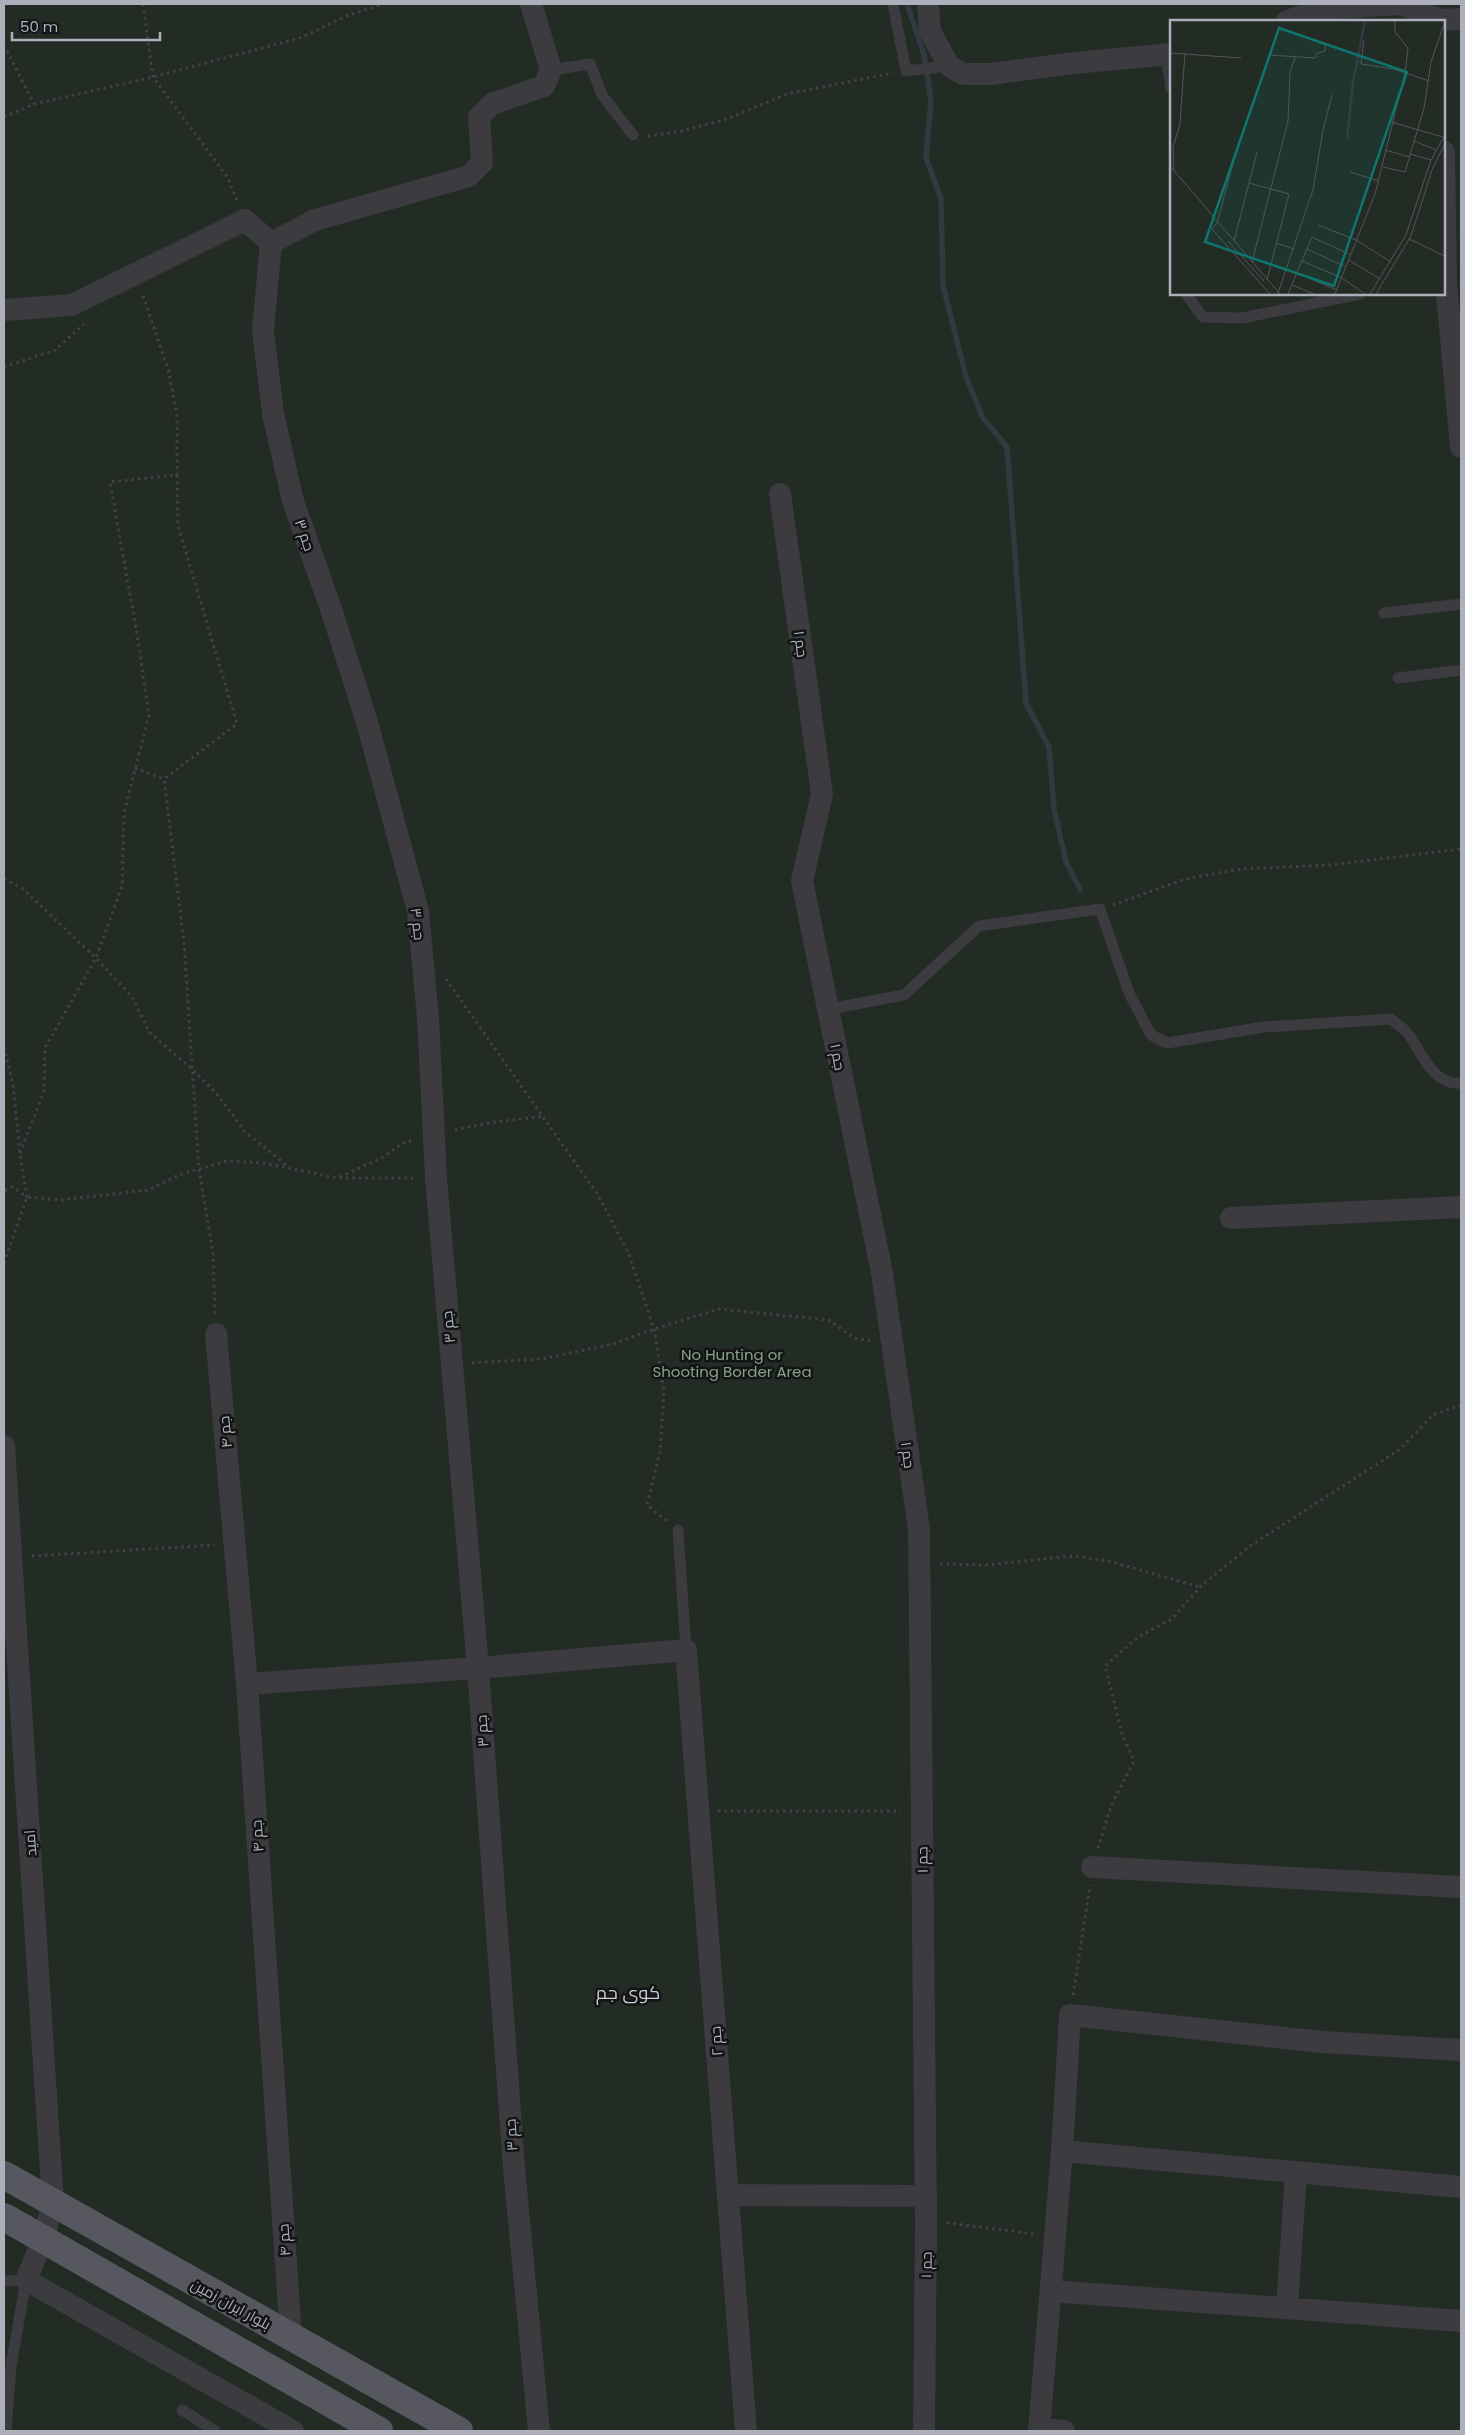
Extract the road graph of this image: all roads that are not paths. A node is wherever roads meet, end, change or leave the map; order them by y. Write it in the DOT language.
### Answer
graph roads {
  1 [pos="532,4"];
  2 [pos="893,4"];
  3 [pos="928,4"];
  4 [pos="1443,16"];
  5 [pos="1290,20"];
  6 [pos="1169,55"];
  7 [pos="944,67"];
  8 [pos="551,70"];
  9 [pos="1170,72"];
  10 [pos="633,136"];
  11 [pos="271,243"];
  12 [pos="1445,284"];
  13 [pos="1187,295"];
  14 [pos="1355,295"];
  15 [pos="4,310"];
  16 [pos="1461,447"];
  17 [pos="780,494"];
  18 [pos="1461,604"];
  19 [pos="1384,612"];
  20 [pos="1461,670"];
  21 [pos="1398,678"];
  22 [pos="829,1009"];
  23 [pos="1461,1083"];
  24 [pos="1461,1207"];
  25 [pos="1231,1218"];
  26 [pos="216,1334"];
  27 [pos="4,1446"];
  28 [pos="678,1530"];
  29 [pos="686,1650"];
  30 [pos="478,1668"];
  31 [pos="247,1684"];
  32 [pos="1092,1867"];
  33 [pos="1461,1887"];
  34 [pos="1461,2050"];
  35 [pos="1062,2151"];
  36 [pos="1296,2172"];
  37 [pos="4,2175"];
  38 [pos="1461,2187"];
  39 [pos="728,2196"];
  40 [pos="926,2196"];
  41 [pos="53,2204"];
  42 [pos="4,2217"];
  43 [pos="44,2240"];
  44 [pos="15,2280"];
  45 [pos="1051,2291"];
  46 [pos="1287,2308"];
  47 [pos="1461,2321"];
  48 [pos="291,2338"];
  49 [pos="182,2410"];
  50 [pos="1039,2430"];
  51 [pos="6,2431"];
  52 [pos="215,2431"];
  53 [pos="293,2431"];
  54 [pos="379,2431"];
  55 [pos="459,2431"];
  56 [pos="539,2431"];
  57 [pos="746,2431"];
  58 [pos="924,2431"];
  59 [pos="1064,2431"];
  1 -- 8 [label="street"];
  2 -- 7 [label="lane"];
  3 -- 7 [label="street"];
  4 -- 5 [label="street"];
  6 -- 7 [label="street"];
  6 -- 9 [label="lane"];
  8 -- 10 [label="lane"];
  8 -- 11 [label="street"];
  11 -- 15 [label="street"];
  11 -- 30 [label="street, جم ۳"];
  12 -- 16 [label="street"];
  13 -- 14 [label="lane"];
  17 -- 22 [label="street, جم ۱"];
  18 -- 19 [label="lane"];
  20 -- 21 [label="lane"];
  22 -- 23 [label="lane"];
  22 -- 40 [label="street, جم ۱"];
  24 -- 25 [label="street"];
  26 -- 31 [label="street, جم ۴"];
  27 -- 41 [label="street, امید"];
  28 -- 29 [label="lane"];
  29 -- 30 [label="street"];
  29 -- 39 [label="street, جم ۲"];
  30 -- 31 [label="street"];
  30 -- 56 [label="street, جم ۳"];
  31 -- 48 [label="street, جم ۴"];
  32 -- 33 [label="street"];
  34 -- 35 [label="street"];
  35 -- 36 [label="street"];
  35 -- 45 [label="street"];
  36 -- 38 [label="street"];
  36 -- 46 [label="street"];
  37 -- 41 [label="main road, بلوار ایران زمین"];
  39 -- 40 [label="street"];
  39 -- 57 [label="street, جم ۲"];
  40 -- 58 [label="street, جم ۱"];
  41 -- 43 [label="street, امید"];
  41 -- 48 [label="main road, بلوار ایران زمین"];
  42 -- 43 [label="main road"];
  43 -- 44 [label="street, امید"];
  43 -- 54 [label="main road"];
  44 -- 51 [label="lane"];
  44 -- 53 [label="street"];
  45 -- 46 [label="street"];
  45 -- 50 [label="street"];
  46 -- 47 [label="street"];
  48 -- 55 [label="main road, بلوار ایران زمین"];
  49 -- 52 [label="lane"];
  50 -- 59 [label="street"];
}
